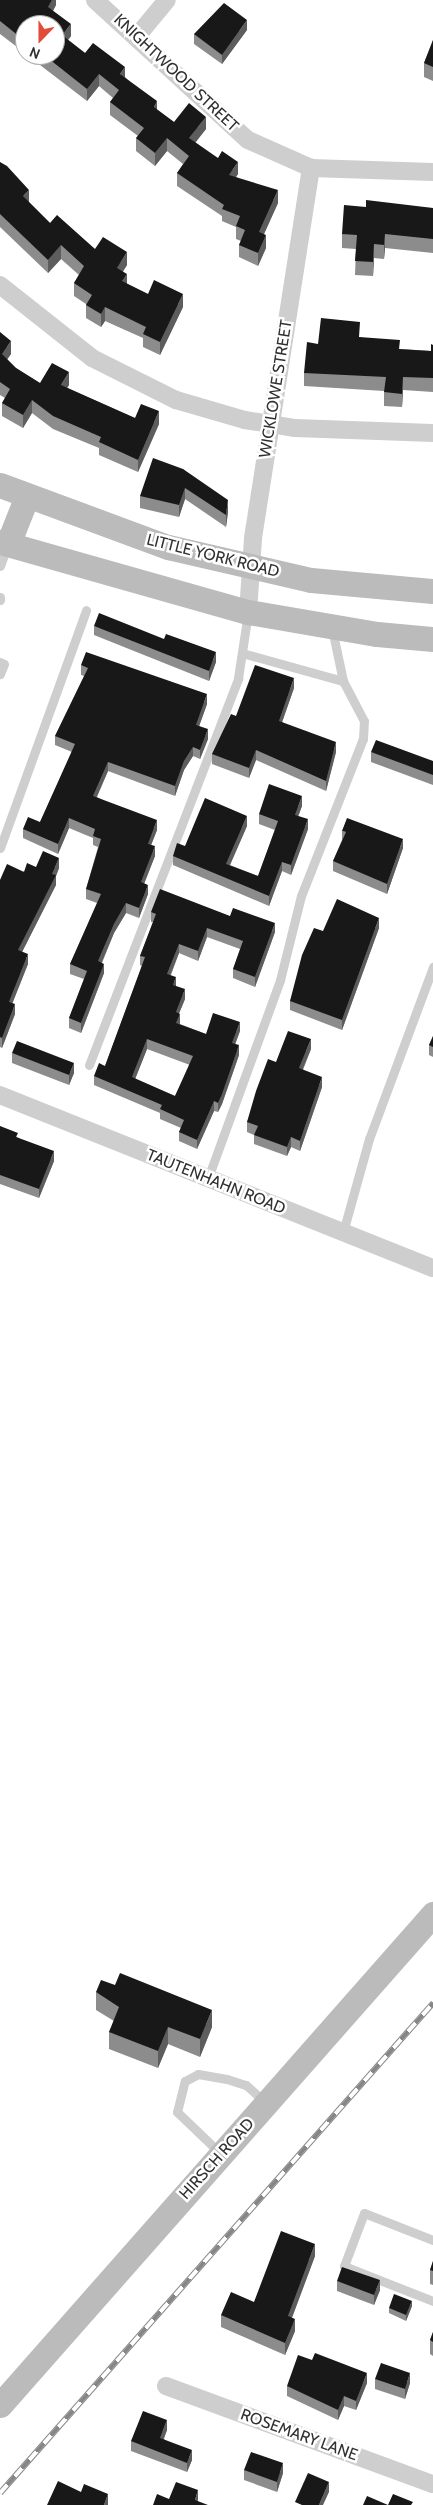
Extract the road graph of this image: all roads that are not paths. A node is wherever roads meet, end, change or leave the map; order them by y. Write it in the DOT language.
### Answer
graph roads {
  1 [pos="95,0"];
  2 [pos="167,0"];
  3 [pos="138,35"];
  4 [pos="311,168"];
  5 [pos="433,172"];
  6 [pos="0,285"];
  7 [pos="270,424"];
  8 [pos="433,433"];
  9 [pos="0,485"];
  10 [pos="27,496"];
  11 [pos="3,551"];
  12 [pos="249,567"];
  13 [pos="433,591"];
  14 [pos="86,610"];
  15 [pos="248,612"];
  16 [pos="331,626"];
  17 [pos="433,639"];
  18 [pos="242,653"];
  19 [pos="0,662"];
  20 [pos="0,674"];
  21 [pos="343,681"];
  22 [pos="0,848"];
  23 [pos="433,967"];
  24 [pos="89,1064"];
  25 [pos="0,1095"];
  26 [pos="208,1178"];
  27 [pos="343,1232"];
  28 [pos="433,1268"];
  29 [pos="433,1914"];
  30 [pos="267,2103"];
  31 [pos="221,2154"];
  32 [pos="433,2240"];
  33 [pos="433,2301"];
  34 [pos="166,2386"];
  35 [pos="0,2404"];
  36 [pos="433,2484"];
  1 -- 3 [label="street, KNIGHTWOOD STREET"];
  2 -- 3 [label="street"];
  3 -- 4 [label="street, KNIGHTWOOD STREET"];
  4 -- 5 [label="street, KNIGHTWOOD STREET"];
  4 -- 7 [label="street, WICKLOWE STREET"];
  6 -- 7 [label="street"];
  7 -- 8 [label="street"];
  7 -- 12 [label="street, WICKLOWE STREET"];
  9 -- 10 [label="main road, LITTLE YORK ROAD"];
  10 -- 11 [label="main road"];
  10 -- 12 [label="main road, LITTLE YORK ROAD"];
  11 -- 15 [label="main road"];
  12 -- 13 [label="main road, LITTLE YORK ROAD"];
  12 -- 15 [label="street, WICKLOWE STREET"];
  14 -- 22 [label="lane"];
  15 -- 16 [label="main road"];
  15 -- 18 [label="lane"];
  16 -- 17 [label="main road"];
  16 -- 21 [label="lane"];
  18 -- 21 [label="lane"];
  18 -- 24 [label="lane"];
  19 -- 20 [label="lane"];
  21 -- 26 [label="lane"];
  23 -- 27 [label="lane"];
  25 -- 26 [label="street, TAUTENHAHN ROAD"];
  26 -- 27 [label="street, TAUTENHAHN ROAD"];
  27 -- 28 [label="street, TAUTENHAHN ROAD"];
  29 -- 30 [label="main road, HIRSCH ROAD"];
  30 -- 31 [label="main road, HIRSCH ROAD"];
  30 -- 31 [label="lane"];
  31 -- 35 [label="main road, HIRSCH ROAD"];
  32 -- 33 [label="lane"];
  34 -- 36 [label="street, ROSEMARY LANE"];
}
